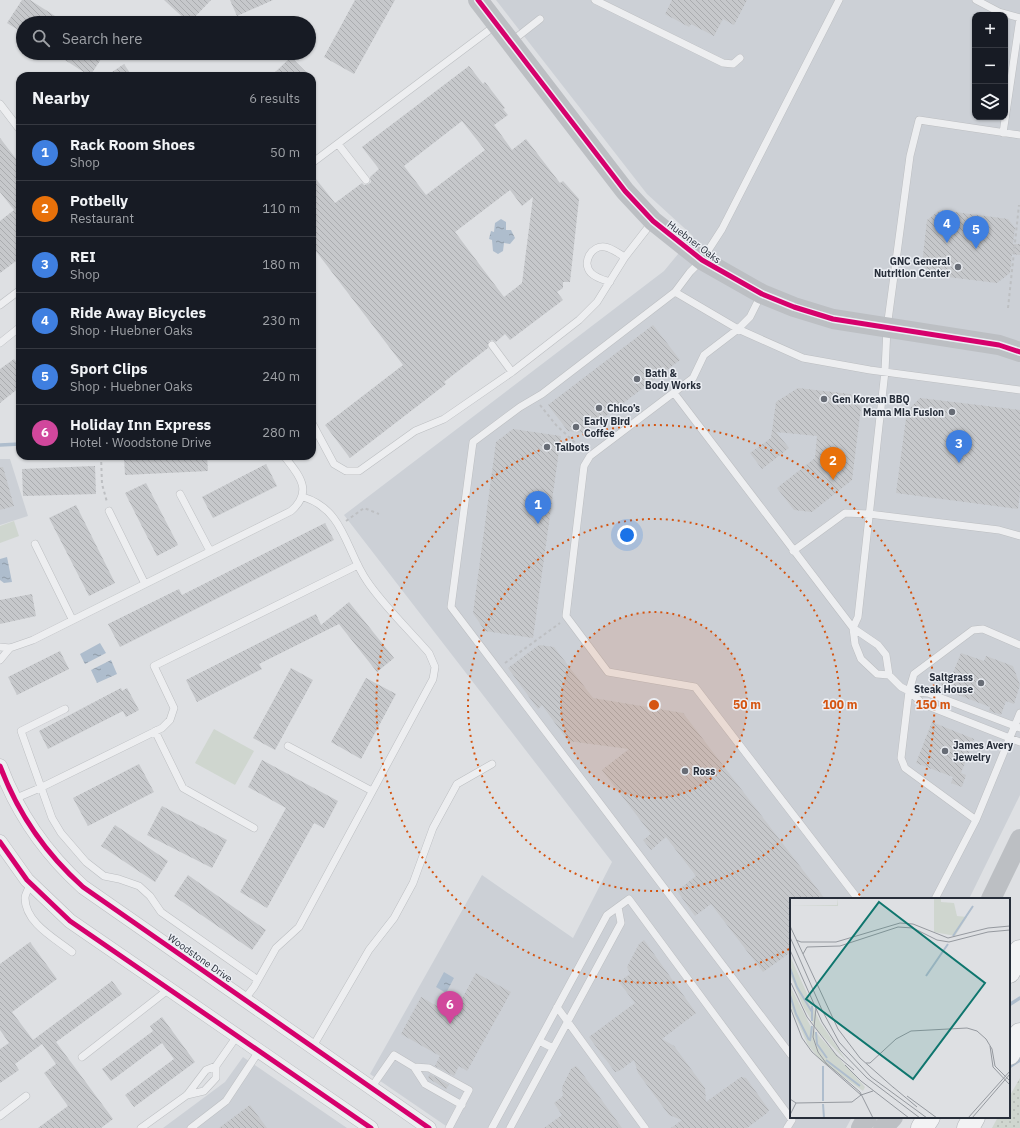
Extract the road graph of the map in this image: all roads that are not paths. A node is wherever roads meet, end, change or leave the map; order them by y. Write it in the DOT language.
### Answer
graph roads {
  1 [pos="478,0"];
  2 [pos="595,0"];
  3 [pos="839,0"];
  4 [pos="976,0"];
  5 [pos="1020,18"];
  6 [pos="540,19"];
  7 [pos="497,25"];
  8 [pos="510,42"];
  9 [pos="740,58"];
  10 [pos="0,104"];
  11 [pos="16,125"];
  12 [pos="1003,133"];
  13 [pos="1020,135"];
  14 [pos="338,144"];
  15 [pos="316,160"];
  16 [pos="366,180"];
  17 [pos="653,221"];
  18 [pos="625,257"];
  19 [pos="702,260"];
  20 [pos="610,282"];
  21 [pos="676,292"];
  22 [pos="16,293"];
  23 [pos="762,294"];
  24 [pos="0,306"];
  25 [pos="887,328"];
  26 [pos="738,329"];
  27 [pos="16,330"];
  28 [pos="0,342"];
  29 [pos="1020,343"];
  30 [pos="492,345"];
  31 [pos="999,345"];
  32 [pos="1020,352"];
  33 [pos="885,371"];
  34 [pos="512,372"];
  35 [pos="1020,390"];
  36 [pos="674,393"];
  37 [pos="316,430"];
  38 [pos="287,460"];
  39 [pos="180,494"];
  40 [pos="303,497"];
  41 [pos="109,511"];
  42 [pos="869,514"];
  43 [pos="1020,536"];
  44 [pos="35,544"];
  45 [pos="210,551"];
  46 [pos="793,551"];
  47 [pos="358,565"];
  48 [pos="145,584"];
  49 [pos="72,619"];
  50 [pos="853,628"];
  51 [pos="1020,645"];
  52 [pos="0,647"];
  53 [pos="10,648"];
  54 [pos="0,660"];
  55 [pos="889,675"];
  56 [pos="909,691"];
  57 [pos="65,709"];
  58 [pos="1020,713"];
  59 [pos="1017,727"];
  60 [pos="155,731"];
  61 [pos="1010,738"];
  62 [pos="1020,742"];
  63 [pos="288,746"];
  64 [pos="492,764"];
  65 [pos="0,766"];
  66 [pos="40,788"];
  67 [pos="372,791"];
  68 [pos="7,794"];
  69 [pos="976,820"];
  70 [pos="254,828"];
  71 [pos="1020,840"];
  72 [pos="0,842"];
  73 [pos="30,883"];
  74 [pos="857,898"];
  75 [pos="936,898"];
  76 [pos="991,898"];
  77 [pos="618,907"];
  78 [pos="72,952"];
  79 [pos="258,980"];
  80 [pos="170,989"];
  81 [pos="244,1000"];
  82 [pos="557,1007"];
  83 [pos="568,1022"];
  84 [pos="1020,1024"];
  85 [pos="1010,1029"];
  86 [pos="1020,1034"];
  87 [pos="237,1036"];
  88 [pos="539,1040"];
  89 [pos="312,1048"];
  90 [pos="553,1048"];
  91 [pos="259,1051"];
  92 [pos="1010,1052"];
  93 [pos="790,1054"];
  94 [pos="82,1056"];
  95 [pos="216,1066"];
  96 [pos="414,1067"];
  97 [pos="371,1088"];
  98 [pos="187,1095"];
  99 [pos="26,1096"];
  100 [pos="462,1105"];
  101 [pos="0,1116"];
  102 [pos="790,1117"];
  103 [pos="791,1118"];
  104 [pos="892,1118"];
  105 [pos="927,1118"];
  106 [pos="973,1118"];
  107 [pos="141,1128"];
  108 [pos="191,1128"];
  109 [pos="371,1128"];
  110 [pos="429,1128"];
  111 [pos="449,1128"];
  112 [pos="492,1128"];
  113 [pos="510,1128"];
  114 [pos="645,1128"];
  115 [pos="788,1128"];
  116 [pos="883,1128"];
  117 [pos="922,1128"];
  118 [pos="968,1128"];
  1 -- 7 [label="street, Huebner Oaks"];
  2 -- 9 [label="lane"];
  3 -- 19 [label="lane"];
  4 -- 5 [label="lane"];
  5 -- 12 [label="lane"];
  6 -- 8 [label="lane"];
  7 -- 8 [label="street, Huebner Oaks"];
  7 -- 14 [label="lane"];
  8 -- 17 [label="street, Huebner Oaks"];
  10 -- 11 [label="lane"];
  12 -- 13 [label="lane"];
  12 -- 25 [label="lane"];
  14 -- 15 [label="lane"];
  14 -- 16 [label="lane"];
  17 -- 18 [label="lane"];
  17 -- 19 [label="street, Huebner Oaks"];
  18 -- 20 [label="lane"];
  18 -- 20 [label="lane"];
  19 -- 21 [label="lane"];
  19 -- 23 [label="street, Huebner Oaks"];
  20 -- 34 [label="lane"];
  21 -- 26 [label="lane"];
  21 -- 93 [label="lane"];
  22 -- 24 [label="lane"];
  23 -- 25 [label="street, Huebner Oaks"];
  23 -- 26 [label="lane"];
  25 -- 31 [label="street, Huebner Oaks"];
  25 -- 33 [label="lane"];
  26 -- 33 [label="lane"];
  26 -- 36 [label="lane"];
  27 -- 28 [label="lane"];
  29 -- 31 [label="street, Huebner Oaks"];
  30 -- 34 [label="lane"];
  31 -- 32 [label="street, Huebner Oaks"];
  33 -- 35 [label="lane"];
  33 -- 42 [label="lane"];
  34 -- 37 [label="lane"];
  36 -- 46 [label="lane"];
  36 -- 74 [label="lane"];
  38 -- 40 [label="lane"];
  39 -- 45 [label="lane"];
  40 -- 45 [label="lane"];
  40 -- 47 [label="lane"];
  41 -- 48 [label="lane"];
  42 -- 43 [label="lane"];
  42 -- 46 [label="lane"];
  42 -- 50 [label="lane"];
  44 -- 49 [label="lane"];
  45 -- 48 [label="lane"];
  46 -- 50 [label="lane"];
  47 -- 60 [label="lane"];
  47 -- 67 [label="lane"];
  48 -- 49 [label="lane"];
  49 -- 53 [label="lane"];
  50 -- 55 [label="lane"];
  50 -- 55 [label="lane"];
  51 -- 56 [label="lane"];
  52 -- 53 [label="lane"];
  53 -- 54 [label="lane"];
  55 -- 56 [label="lane"];
  56 -- 59 [label="lane"];
  56 -- 61 [label="lane"];
  56 -- 69 [label="lane"];
  57 -- 66 [label="lane"];
  58 -- 59 [label="lane"];
  59 -- 61 [label="lane"];
  60 -- 66 [label="lane"];
  60 -- 70 [label="lane"];
  61 -- 62 [label="lane"];
  61 -- 69 [label="lane"];
  63 -- 67 [label="lane"];
  64 -- 89 [label="lane"];
  65 -- 68 [label="street, Woodstone Drive"];
  66 -- 68 [label="lane"];
  66 -- 79 [label="lane"];
  67 -- 79 [label="lane"];
  68 -- 81 [label="street, Woodstone Drive"];
  69 -- 75 [label="lane"];
  71 -- 76 [label="street"];
  72 -- 73 [label="street"];
  73 -- 78 [label="lane"];
  73 -- 80 [label="street"];
  77 -- 82 [label="lane"];
  77 -- 83 [label="lane"];
  77 -- 102 [label="lane"];
  79 -- 81 [label="lane"];
  80 -- 87 [label="street"];
  80 -- 94 [label="lane"];
  81 -- 89 [label="street, Woodstone Drive"];
  82 -- 83 [label="lane"];
  82 -- 88 [label="lane"];
  83 -- 90 [label="lane"];
  83 -- 114 [label="lane"];
  84 -- 85 [label="street"];
  86 -- 92 [label="highway"];
  87 -- 91 [label="street"];
  87 -- 95 [label="lane"];
  88 -- 90 [label="lane"];
  88 -- 112 [label="lane"];
  89 -- 97 [label="street, Woodstone Drive"];
  90 -- 113 [label="lane"];
  91 -- 108 [label="lane"];
  91 -- 109 [label="street"];
  95 -- 98 [label="lane"];
  95 -- 98 [label="lane"];
  96 -- 97 [label="lane"];
  96 -- 100 [label="lane"];
  96 -- 100 [label="lane"];
  97 -- 110 [label="street, Woodstone Drive"];
  98 -- 107 [label="lane"];
  99 -- 101 [label="lane"];
  100 -- 111 [label="lane"];
  103 -- 115 [label="lane"];
  104 -- 116 [label="street"];
  105 -- 117 [label="highway"];
  106 -- 118 [label="highway"];
}
